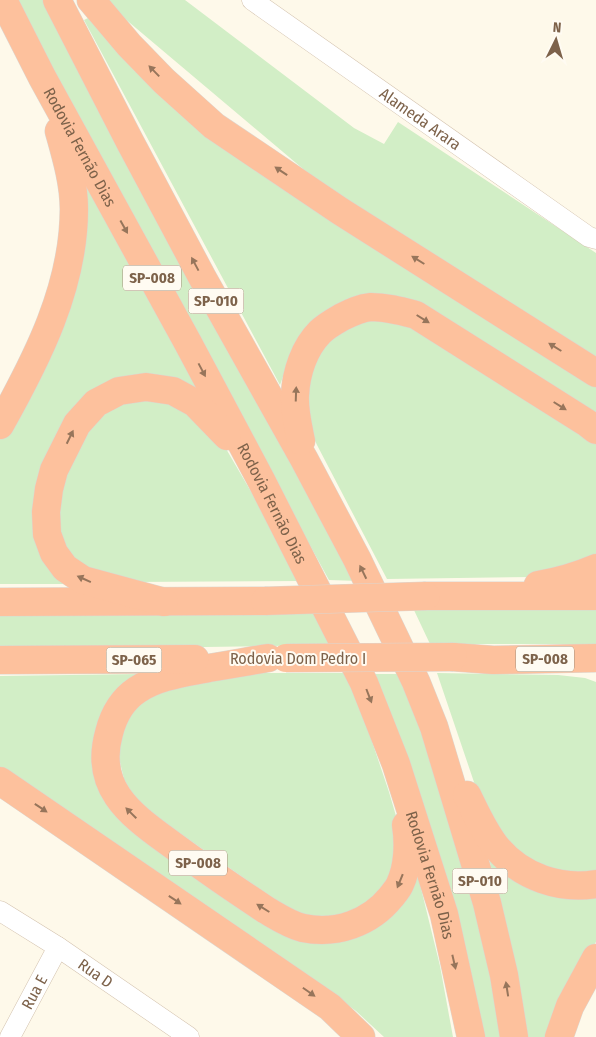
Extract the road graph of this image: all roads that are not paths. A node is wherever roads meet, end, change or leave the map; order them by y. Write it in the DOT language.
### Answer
graph roads {
  1 [pos="3,0"];
  2 [pos="57,0"];
  3 [pos="91,0"];
  4 [pos="252,0"];
  5 [pos="42,77"];
  6 [pos="592,238"];
  7 [pos="596,373"];
  8 [pos="0,425"];
  9 [pos="596,430"];
  10 [pos="304,459"];
  11 [pos="261,480"];
  12 [pos="596,568"];
  13 [pos="439,596"];
  14 [pos="596,596"];
  15 [pos="0,602"];
  16 [pos="164,602"];
  17 [pos="277,658"];
  18 [pos="596,658"];
  19 [pos="0,660"];
  20 [pos="493,660"];
  21 [pos="596,673"];
  22 [pos="434,727"];
  23 [pos="396,764"];
  24 [pos="0,781"];
  25 [pos="596,884"];
  26 [pos="0,911"];
  27 [pos="58,947"];
  28 [pos="596,958"];
  29 [pos="10,1037"];
  30 [pos="189,1037"];
  31 [pos="362,1037"];
  32 [pos="471,1037"];
  33 [pos="514,1037"];
  34 [pos="558,1037"];
  1 -- 5 [label="highway, Rodovia Fernão Dias / SP-008"];
  10 -- 2 [label="highway, SP-010, one-way"];
  7 -- 3 [label="highway, one-way"];
  4 -- 6 [label="street, Alameda Arara"];
  5 -- 8 [label="highway"];
  5 -- 11 [label="highway, Rodovia Fernão Dias / SP-008, one-way"];
  10 -- 9 [label="highway, one-way"];
  22 -- 10 [label="highway, SP-010, one-way"];
  16 -- 11 [label="highway, one-way"];
  11 -- 23 [label="highway, Rodovia Fernão Dias / SP-008, one-way"];
  12 -- 13 [label="highway"];
  13 -- 14 [label="highway"];
  13 -- 16 [label="highway, bridge"];
  15 -- 16 [label="highway"];
  17 -- 19 [label="highway, Rodovia Dom Pedro I / SP-065"];
  17 -- 20 [label="highway, Rodovia Dom Pedro I / SP-008, bridge"];
  23 -- 17 [label="highway, SP-008, one-way"];
  18 -- 20 [label="highway, Rodovia Dom Pedro I / SP-008"];
  20 -- 21 [label="highway"];
  22 -- 25 [label="highway"];
  33 -- 22 [label="highway, SP-010, one-way"];
  23 -- 32 [label="highway, Rodovia Fernão Dias / SP-010, one-way"];
  24 -- 31 [label="highway, one-way"];
  26 -- 27 [label="street, Rua D"];
  27 -- 29 [label="street, Rua E"];
  27 -- 30 [label="street, Rua D"];
  28 -- 34 [label="highway"];
}
